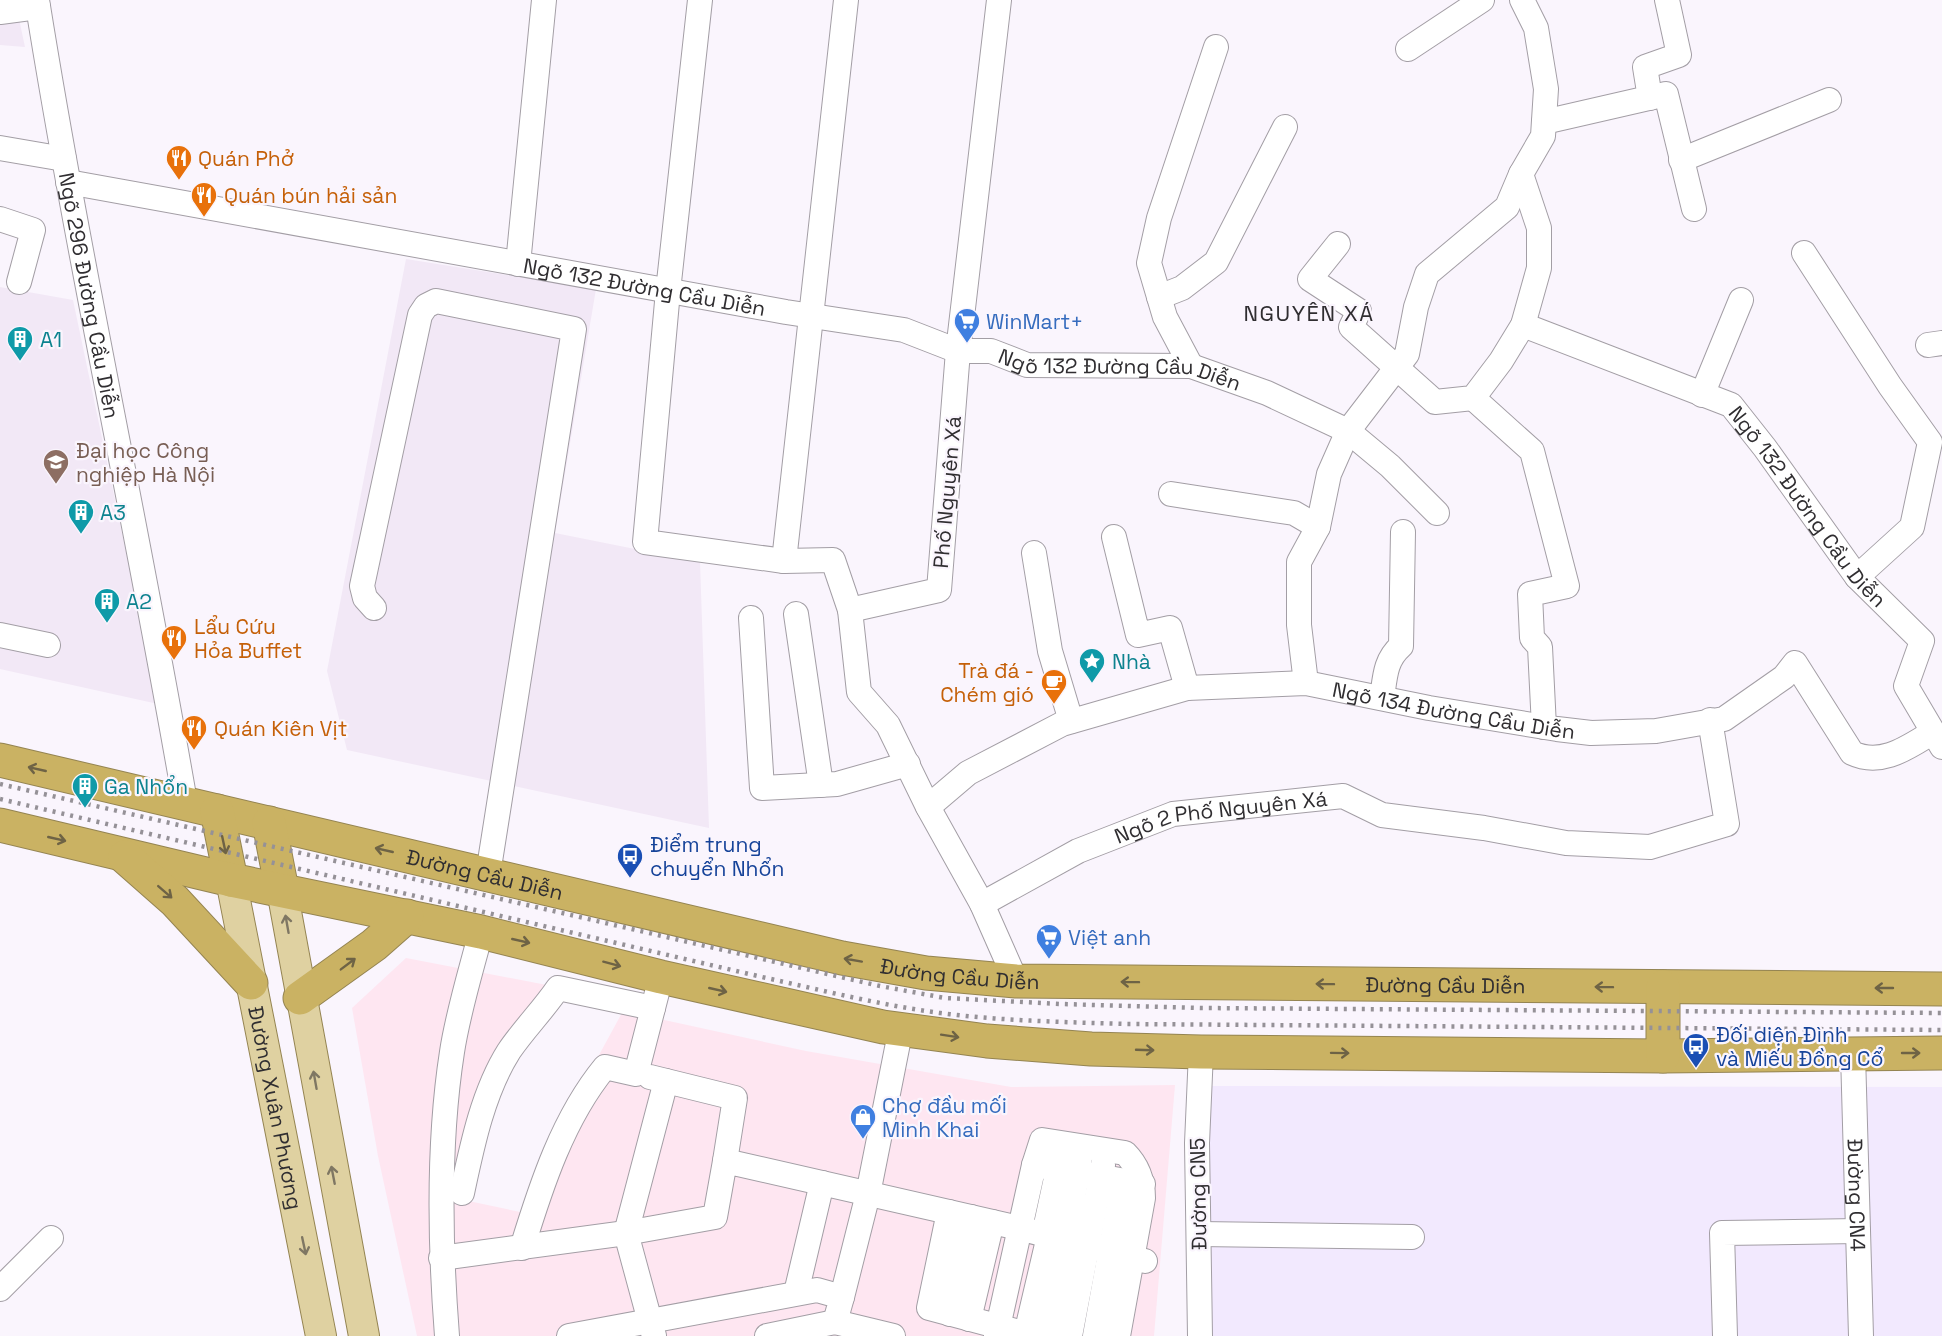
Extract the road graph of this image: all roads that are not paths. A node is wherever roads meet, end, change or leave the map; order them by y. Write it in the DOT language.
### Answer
graph roads {
  1 [pos="544,0"];
  2 [pos="700,0"];
  3 [pos="846,0"];
  4 [pos="999,0"];
  5 [pos="1482,0"];
  6 [pos="1522,0"];
  7 [pos="1666,0"];
  8 [pos="38,4"];
  9 [pos="0,12"];
  10 [pos="1216,47"];
  11 [pos="1408,49"];
  12 [pos="1658,96"];
  13 [pos="1829,100"];
  14 [pos="1544,122"];
  15 [pos="1285,127"];
  16 [pos="0,149"];
  17 [pos="1681,160"];
  18 [pos="66,171"];
  19 [pos="1521,174"];
  20 [pos="1694,208"];
  21 [pos="0,219"];
  22 [pos="1338,244"];
  23 [pos="1804,253"];
  24 [pos="518,264"];
  25 [pos="19,282"];
  26 [pos="668,291"];
  27 [pos="1159,297"];
  28 [pos="1741,300"];
  29 [pos="810,315"];
  30 [pos="1524,325"];
  31 [pos="958,351"];
  32 [pos="1191,366"];
  33 [pos="1396,369"];
  34 [pos="1702,395"];
  35 [pos="1473,398"];
  36 [pos="1348,431"];
  37 [pos="1171,494"];
  38 [pos="1437,513"];
  39 [pos="1318,527"];
  40 [pos="1403,532"];
  41 [pos="1114,537"];
  42 [pos="1034,553"];
  43 [pos="784,561"];
  44 [pos="1857,577"];
  45 [pos="374,608"];
  46 [pos="849,610"];
  47 [pos="796,614"];
  48 [pos="751,618"];
  49 [pos="0,635"];
  50 [pos="48,645"];
  51 [pos="1306,683"];
  52 [pos="1187,688"];
  53 [pos="1382,698"];
  54 [pos="1710,720"];
  55 [pos="1071,721"];
  56 [pos="1544,727"];
  57 [pos="1938,739"];
  58 [pos="0,760"];
  59 [pos="908,764"];
  60 [pos="821,784"];
  61 [pos="184,802"];
  62 [pos="928,807"];
  63 [pos="217,811"];
  64 [pos="269,823"];
  65 [pos="0,825"];
  66 [pos="121,854"];
  67 [pos="489,874"];
  68 [pos="231,880"];
  69 [pos="282,890"];
  70 [pos="982,904"];
  71 [pos="407,916"];
  72 [pos="481,932"];
  73 [pos="661,977"];
  74 [pos="1016,981"];
  75 [pos="251,982"];
  76 [pos="1663,987"];
  77 [pos="1941,988"];
  78 [pos="300,998"];
  79 [pos="653,1008"];
  80 [pos="901,1028"];
  81 [pos="1201,1052"];
  82 [pos="1942,1053"];
  83 [pos="1853,1054"];
  84 [pos="1663,1056"];
  85 [pos="636,1074"];
  86 [pos="666,1081"];
  87 [pos="1084,1147"];
  88 [pos="725,1161"];
  89 [pos="1034,1165"];
  90 [pos="1068,1172"];
  91 [pos="1122,1181"];
  92 [pos="822,1183"];
  93 [pos="462,1192"];
  94 [pos="868,1194"];
  95 [pos="971,1217"];
  96 [pos="1019,1228"];
  97 [pos="1858,1231"];
  98 [pos="627,1233"];
  99 [pos="1199,1234"];
  100 [pos="1412,1237"];
  101 [pos="51,1238"];
  102 [pos="1090,1247"];
  103 [pos="522,1248"];
  104 [pos="441,1258"];
  105 [pos="0,1289"];
  106 [pos="796,1293"];
  107 [pos="842,1297"];
  108 [pos="960,1317"];
  109 [pos="835,1322"];
  110 [pos="651,1329"];
  111 [pos="997,1332"];
  112 [pos="1036,1335"];
  113 [pos="321,1336"];
  114 [pos="364,1336"];
  115 [pos="447,1336"];
  116 [pos="569,1336"];
  117 [pos="767,1336"];
  118 [pos="893,1336"];
  119 [pos="1070,1336"];
  120 [pos="1095,1336"];
  121 [pos="1118,1336"];
  122 [pos="1200,1336"];
  123 [pos="1725,1336"];
  124 [pos="1861,1336"];
  1 -- 24 [label="street"];
  2 -- 26 [label="street"];
  3 -- 29 [label="street"];
  4 -- 31 [label="street, Phố Nguyên Xá"];
  5 -- 11 [label="street"];
  6 -- 14 [label="street"];
  7 -- 12 [label="street"];
  8 -- 9 [label="street"];
  8 -- 18 [label="street, Ngõ 296 Đường Cầu Diễn"];
  10 -- 27 [label="street"];
  12 -- 14 [label="street"];
  12 -- 17 [label="street"];
  13 -- 17 [label="street"];
  14 -- 19 [label="street"];
  15 -- 27 [label="street"];
  16 -- 18 [label="street, Ngõ 132 Đường Cầu Diễn"];
  17 -- 20 [label="street"];
  18 -- 24 [label="street, Ngõ 132 Đường Cầu Diễn"];
  18 -- 61 [label="street, Ngõ 296 Đường Cầu Diễn"];
  19 -- 30 [label="street"];
  19 -- 33 [label="street"];
  21 -- 25 [label="street"];
  22 -- 33 [label="street"];
  23 -- 44 [label="street"];
  24 -- 26 [label="street, Ngõ 132 Đường Cầu Diễn"];
  26 -- 29 [label="street, Ngõ 132 Đường Cầu Diễn"];
  26 -- 43 [label="street"];
  27 -- 32 [label="street"];
  28 -- 34 [label="street"];
  29 -- 31 [label="street, Ngõ 132 Đường Cầu Diễn"];
  29 -- 43 [label="street"];
  30 -- 34 [label="street, Ngõ 132 Đường Cầu Diễn"];
  30 -- 35 [label="street"];
  31 -- 32 [label="street, Ngõ 132 Đường Cầu Diễn"];
  31 -- 46 [label="street, Phố Nguyên Xá"];
  32 -- 36 [label="street, Ngõ 132 Đường Cầu Diễn"];
  33 -- 35 [label="street"];
  33 -- 36 [label="street"];
  34 -- 44 [label="street, Ngõ 132 Đường Cầu Diễn"];
  35 -- 56 [label="street"];
  36 -- 38 [label="street, Ngõ 132 Đường Cầu Diễn"];
  36 -- 39 [label="street"];
  37 -- 39 [label="street"];
  39 -- 51 [label="street"];
  40 -- 53 [label="street"];
  41 -- 52 [label="street"];
  42 -- 55 [label="street"];
  43 -- 46 [label="street"];
  44 -- 57 [label="street, Ngõ 132 Đường Cầu Diễn"];
  45 -- 67 [label="street"];
  46 -- 59 [label="street"];
  47 -- 60 [label="street"];
  48 -- 60 [label="street"];
  49 -- 50 [label="street"];
  51 -- 52 [label="street, Ngõ 134 Đường Cầu Diễn"];
  51 -- 53 [label="street, Ngõ 134 Đường Cầu Diễn"];
  52 -- 55 [label="street, Ngõ 134 Đường Cầu Diễn"];
  53 -- 56 [label="street, Ngõ 134 Đường Cầu Diễn"];
  54 -- 56 [label="street, Ngõ 134 Đường Cầu Diễn"];
  54 -- 57 [label="street, Ngõ 134 Đường Cầu Diễn"];
  54 -- 70 [label="street, Ngõ 2 Phố Nguyên Xá"];
  55 -- 62 [label="street, Ngõ 134 Đường Cầu Diễn"];
  61 -- 58 [label="highway, Đường Cầu Diễn, one-way"];
  59 -- 60 [label="street"];
  59 -- 62 [label="street"];
  61 -- 63 [label="highway, Đường Cầu Diễn"];
  62 -- 70 [label="street"];
  63 -- 64 [label="highway, Đường Cầu Diễn"];
  63 -- 68 [label="highway, one-way"];
  67 -- 64 [label="highway, Đường Cầu Diễn, one-way"];
  64 -- 69 [label="highway"];
  65 -- 66 [label="highway, one-way"];
  66 -- 68 [label="highway"];
  66 -- 75 [label="highway, one-way"];
  74 -- 67 [label="highway, Đường Cầu Diễn, one-way"];
  68 -- 69 [label="highway"];
  68 -- 75 [label="main road, Đường Xuân Phương"];
  69 -- 71 [label="highway"];
  78 -- 69 [label="main road, Đường Xuân Phương, one-way"];
  70 -- 74 [label="street"];
  71 -- 72 [label="highway"];
  78 -- 71 [label="highway, one-way"];
  72 -- 73 [label="highway, one-way"];
  72 -- 104 [label="street"];
  73 -- 79 [label="street"];
  73 -- 80 [label="highway, one-way"];
  76 -- 74 [label="highway, Đường Cầu Diễn, one-way"];
  75 -- 113 [label="main road, Đường Xuân Phương, one-way"];
  77 -- 76 [label="highway, Đường Cầu Diễn, one-way"];
  76 -- 84 [label="highway"];
  114 -- 78 [label="main road, Đường Xuân Phương, one-way"];
  79 -- 85 [label="street"];
  79 -- 93 [label="street"];
  80 -- 81 [label="highway, one-way"];
  80 -- 94 [label="street"];
  81 -- 84 [label="highway, one-way"];
  81 -- 99 [label="street, Đường CN5"];
  83 -- 82 [label="highway, one-way"];
  83 -- 84 [label="highway"];
  83 -- 97 [label="street, Đường CN4"];
  85 -- 86 [label="street"];
  85 -- 103 [label="street"];
  86 -- 88 [label="street"];
  86 -- 98 [label="street"];
  87 -- 89 [label="street"];
  87 -- 90 [label="street"];
  87 -- 91 [label="street"];
  87 -- 91 [label="street"];
  88 -- 92 [label="street"];
  88 -- 98 [label="street"];
  89 -- 90 [label="street"];
  89 -- 96 [label="street"];
  90 -- 91 [label="street"];
  90 -- 102 [label="street"];
  91 -- 102 [label="street"];
  91 -- 102 [label="street"];
  92 -- 94 [label="street"];
  92 -- 106 [label="street"];
  94 -- 95 [label="street"];
  94 -- 107 [label="street"];
  95 -- 96 [label="street"];
  95 -- 108 [label="street"];
  95 -- 108 [label="street"];
  96 -- 102 [label="street"];
  96 -- 111 [label="street"];
  97 -- 123 [label="street"];
  97 -- 124 [label="street, Đường CN4"];
  98 -- 103 [label="street"];
  98 -- 110 [label="street"];
  99 -- 100 [label="street"];
  99 -- 122 [label="street, Đường CN5"];
  101 -- 105 [label="street"];
  102 -- 112 [label="street"];
  102 -- 119 [label="street"];
  102 -- 120 [label="street"];
  102 -- 121 [label="street"];
  103 -- 104 [label="street"];
  104 -- 115 [label="street"];
  106 -- 107 [label="street"];
  106 -- 110 [label="street"];
  107 -- 109 [label="street"];
  108 -- 111 [label="street"];
  109 -- 117 [label="street"];
  109 -- 118 [label="street"];
  110 -- 116 [label="street"];
  111 -- 112 [label="street"];
}
